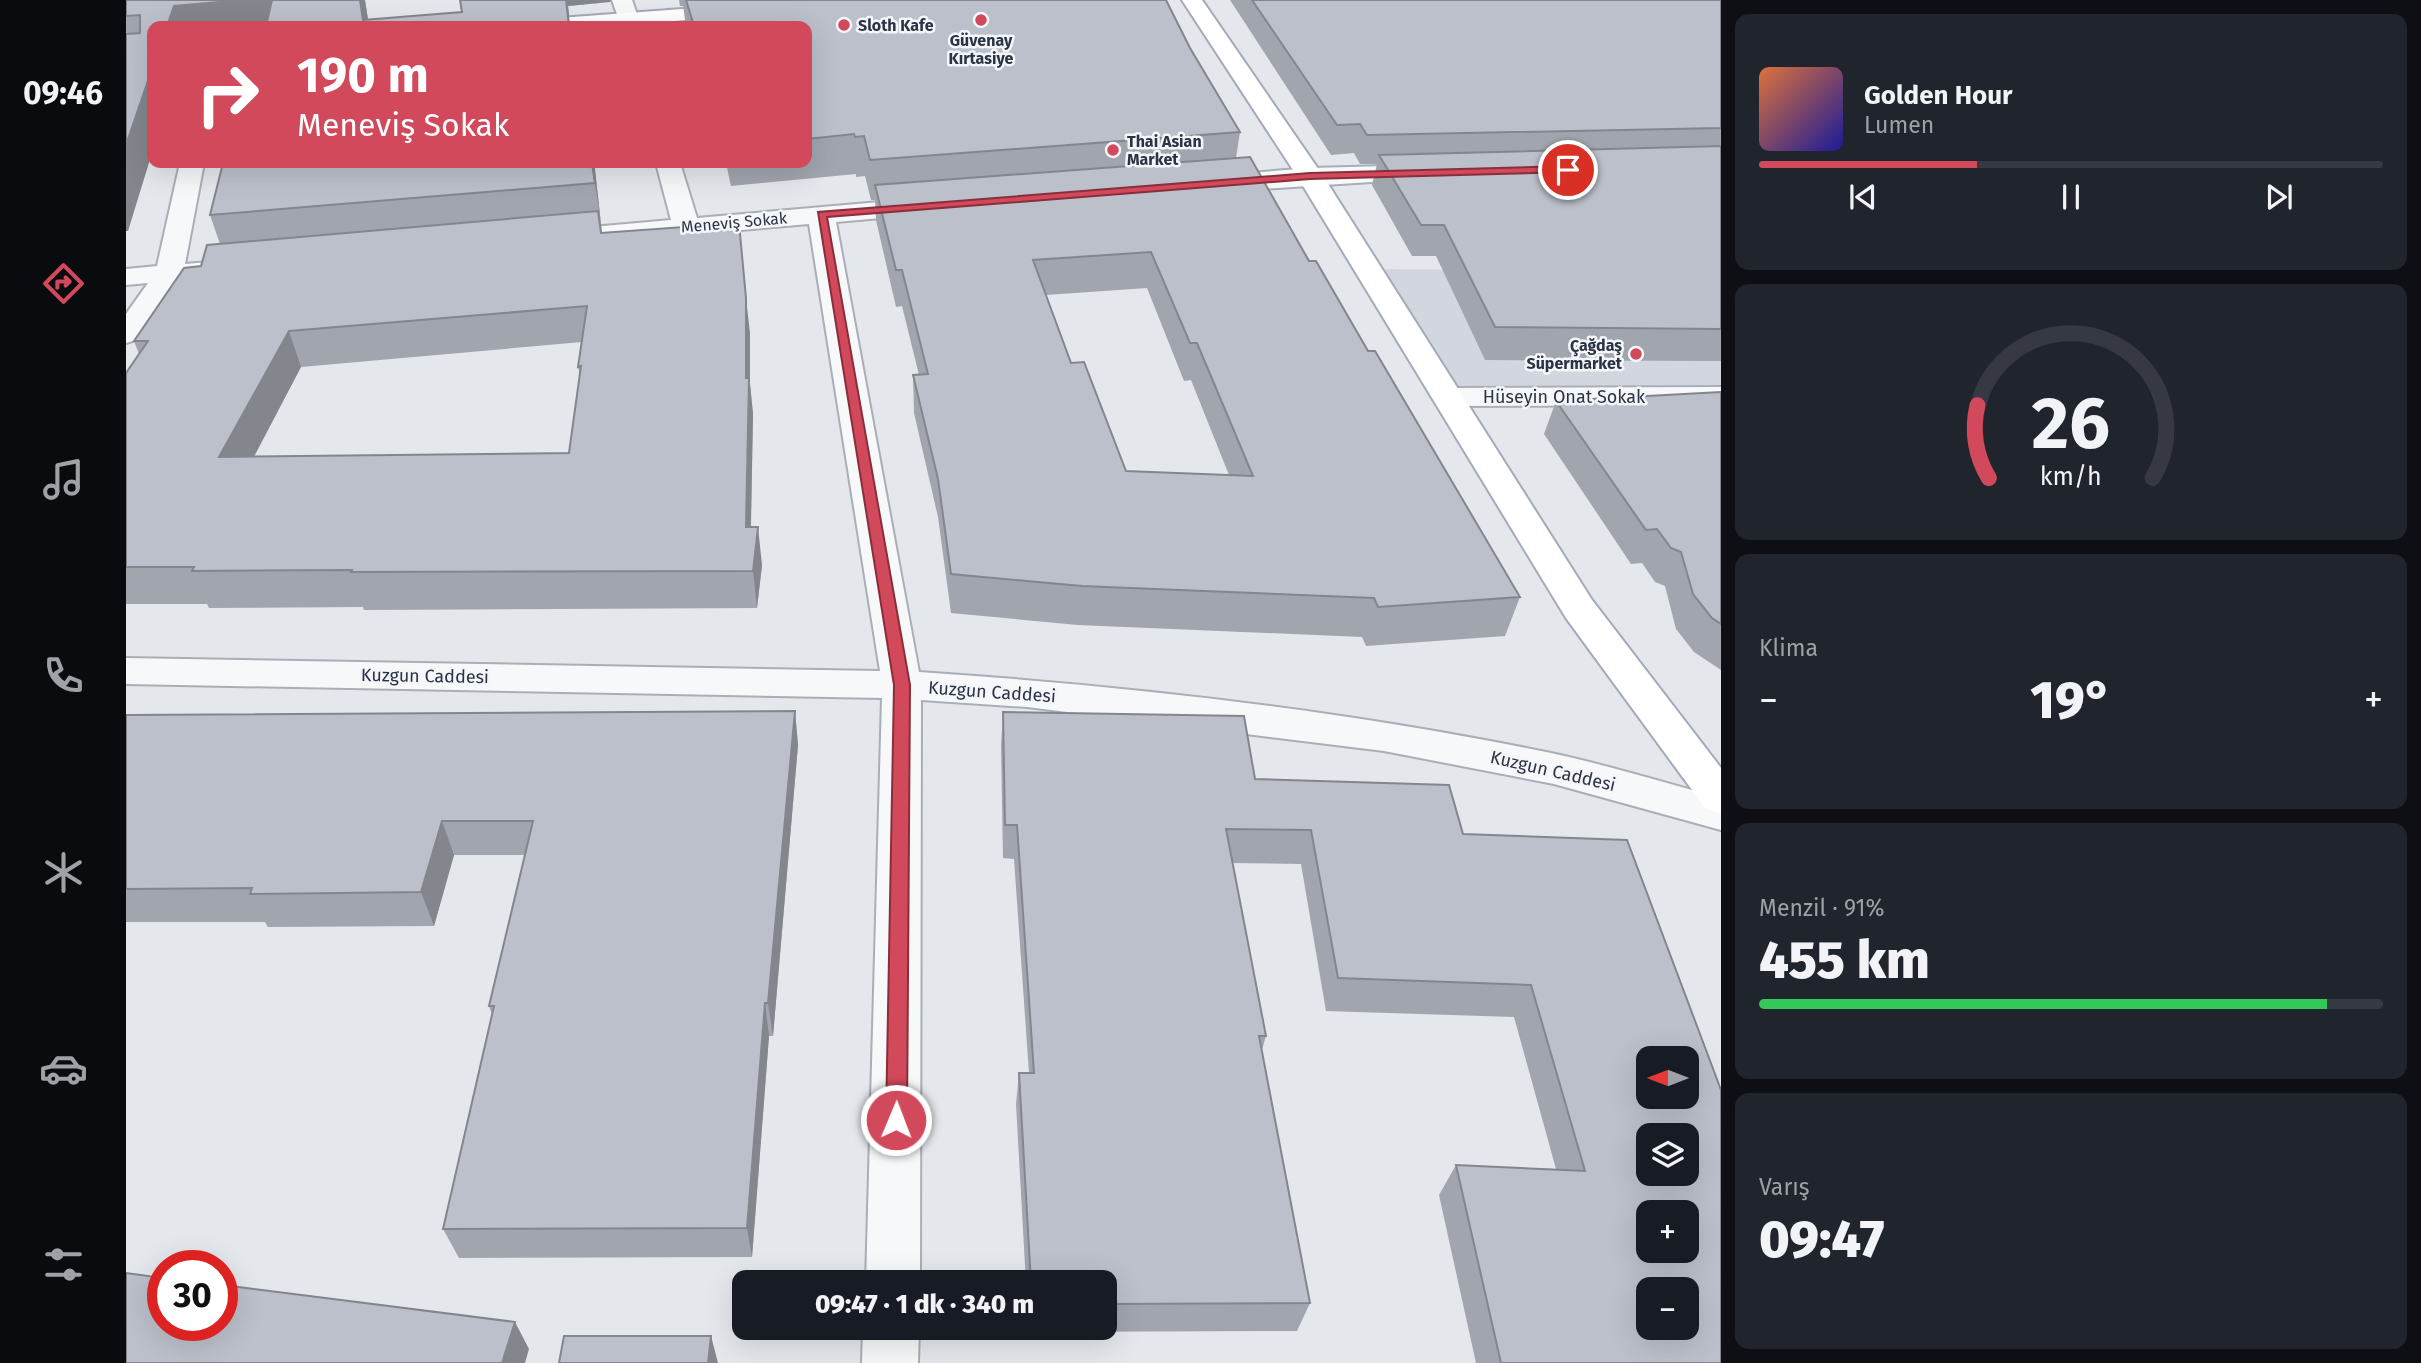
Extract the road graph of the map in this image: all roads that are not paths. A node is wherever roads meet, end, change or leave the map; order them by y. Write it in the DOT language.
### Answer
graph roads {
  1 [pos="1192,0"];
  2 [pos="757,10"];
  3 [pos="627,15"];
  4 [pos="575,21"];
  5 [pos="191,168"];
  6 [pos="669,168"];
  7 [pos="1444,173"];
  8 [pos="1310,176"];
  9 [pos="1184,186"];
  10 [pos="947,204"];
  11 [pos="821,214"];
  12 [pos="686,226"];
  13 [pos="564,237"];
  14 [pos="251,267"];
  15 [pos="170,274"];
  16 [pos="126,277"];
  17 [pos="126,334"];
  18 [pos="1721,396"];
  19 [pos="1449,397"];
  20 [pos="126,671"];
  21 [pos="902,685"];
  22 [pos="1721,798"];
  23 [pos="1721,814"];
  24 [pos="893,1270"];
  25 [pos="891,1340"];
  26 [pos="890,1363"];
  1 -- 8 [label="main road"];
  2 -- 3 [label="main road"];
  3 -- 4 [label="main road"];
  5 -- 15 [label="street"];
  6 -- 12 [label="street"];
  7 -- 8 [label="street"];
  8 -- 9 [label="street"];
  8 -- 19 [label="main road"];
  10 -- 11 [label="street, Meneviş Sokak"];
  11 -- 12 [label="street, Meneviş Sokak"];
  11 -- 21 [label="street"];
  12 -- 13 [label="street, Meneviş Sokak"];
  14 -- 15 [label="street"];
  15 -- 16 [label="street"];
  15 -- 17 [label="street"];
  18 -- 19 [label="street, Hüseyin Onat Sokak"];
  19 -- 22 [label="main road"];
  20 -- 21 [label="street, Kuzgun Caddesi"];
  21 -- 23 [label="street, Kuzgun Caddesi"];
  21 -- 24 [label="street"];
  25 -- 26 [label="street"];
}
